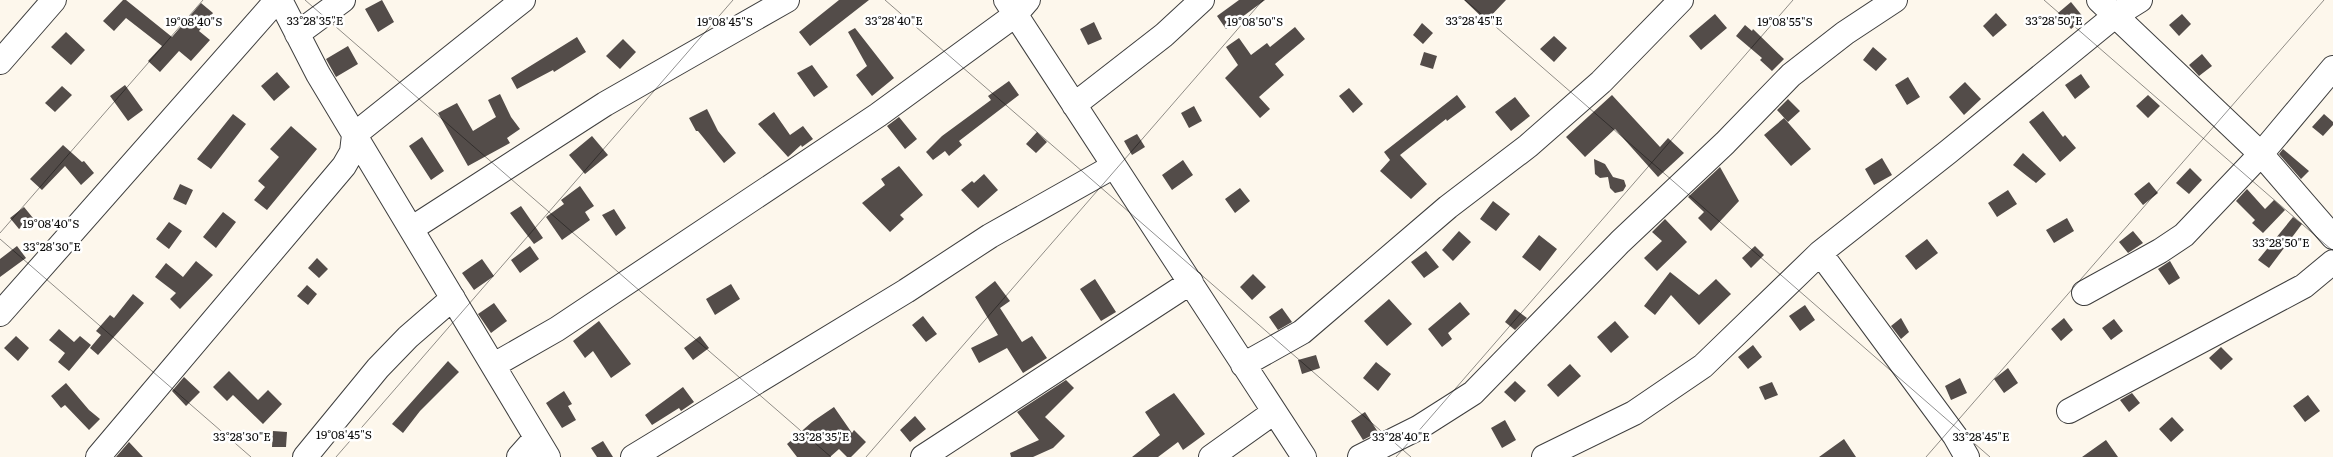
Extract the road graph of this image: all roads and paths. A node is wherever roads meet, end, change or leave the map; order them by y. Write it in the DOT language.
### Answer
graph roads {
  1 [pos="54,0"];
  2 [pos="278,0"];
  3 [pos="342,0"];
  4 [pos="523,0"];
  5 [pos="787,0"];
  6 [pos="1202,0"];
  7 [pos="1681,0"];
  8 [pos="1895,0"];
  9 [pos="2140,0"];
  10 [pos="1016,5"];
  11 [pos="2107,7"];
  12 [pos="297,34"];
  13 [pos="0,62"];
  14 [pos="2333,68"];
  15 [pos="1074,105"];
  16 [pos="354,136"];
  17 [pos="2261,154"];
  18 [pos="1114,166"];
  19 [pos="411,229"];
  20 [pos="2333,237"];
  21 [pos="1820,253"];
  22 [pos="2333,262"];
  23 [pos="1191,282"];
  24 [pos="2084,293"];
  25 [pos="453,298"];
  26 [pos="0,314"];
  27 [pos="494,365"];
  28 [pos="1243,365"];
  29 [pos="2069,411"];
  30 [pos="1274,412"];
  31 [pos="542,448"];
  32 [pos="98,457"];
  33 [pos="305,457"];
  34 [pos="519,457"];
  35 [pos="632,457"];
  36 [pos="923,457"];
  37 [pos="1212,457"];
  38 [pos="1304,457"];
  39 [pos="1360,457"];
  40 [pos="1544,457"];
  41 [pos="1967,457"];
  1 -- 13 [label="street"];
  2 -- 12 [label="street"];
  2 -- 26 [label="street"];
  3 -- 12 [label="street"];
  4 -- 16 [label="street"];
  5 -- 19 [label="street"];
  6 -- 15 [label="street"];
  7 -- 28 [label="street"];
  8 -- 39 [label="street"];
  9 -- 11 [label="street"];
  10 -- 15 [label="street"];
  10 -- 27 [label="street"];
  11 -- 17 [label="street"];
  11 -- 21 [label="street"];
  12 -- 16 [label="street"];
  14 -- 17 [label="street"];
  15 -- 18 [label="street"];
  16 -- 19 [label="street"];
  16 -- 32 [label="street"];
  17 -- 20 [label="street"];
  17 -- 24 [label="street"];
  18 -- 23 [label="street"];
  18 -- 35 [label="street"];
  19 -- 25 [label="street"];
  21 -- 40 [label="street"];
  21 -- 41 [label="street"];
  22 -- 29 [label="street"];
  23 -- 28 [label="street"];
  23 -- 36 [label="street"];
  25 -- 27 [label="street"];
  25 -- 33 [label="street"];
  27 -- 31 [label="street"];
  28 -- 30 [label="street"];
  30 -- 37 [label="street"];
  30 -- 38 [label="street"];
  31 -- 34 [label="street"];
}
